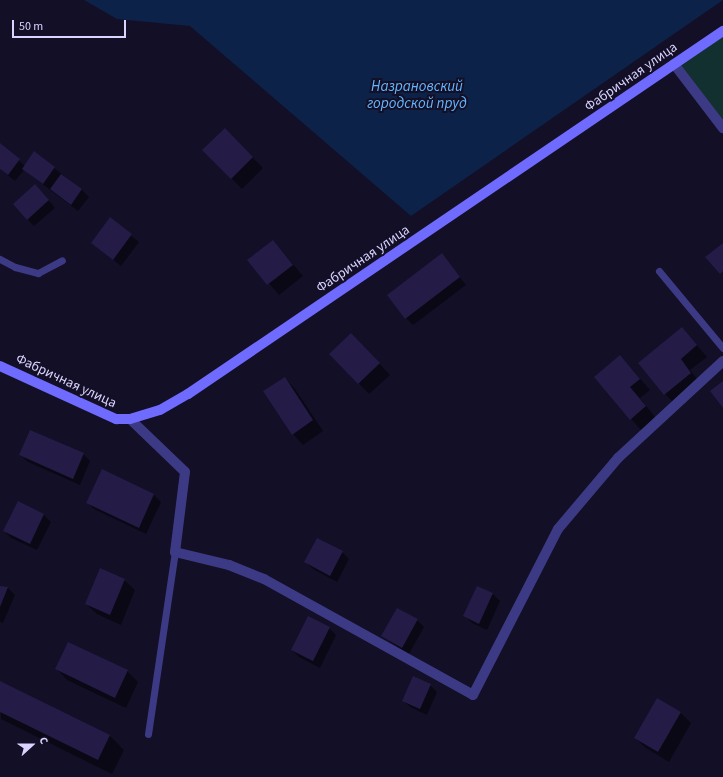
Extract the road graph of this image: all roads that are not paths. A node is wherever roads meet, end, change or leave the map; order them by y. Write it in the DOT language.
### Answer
graph roads {
  1 [pos="723,31"];
  2 [pos="674,64"];
  3 [pos="723,128"];
  4 [pos="0,259"];
  5 [pos="62,260"];
  6 [pos="659,271"];
  7 [pos="723,348"];
  8 [pos="723,361"];
  9 [pos="0,366"];
  10 [pos="130,420"];
  11 [pos="175,552"];
  12 [pos="148,734"];
  1 -- 2 [label="street, Фабричная улица"];
  2 -- 3 [label="street"];
  2 -- 10 [label="street, Фабричная улица"];
  4 -- 5 [label="lane"];
  6 -- 7 [label="lane"];
  8 -- 11 [label="street"];
  9 -- 10 [label="street, Фабричная улица"];
  10 -- 11 [label="street"];
  11 -- 12 [label="lane"];
}
